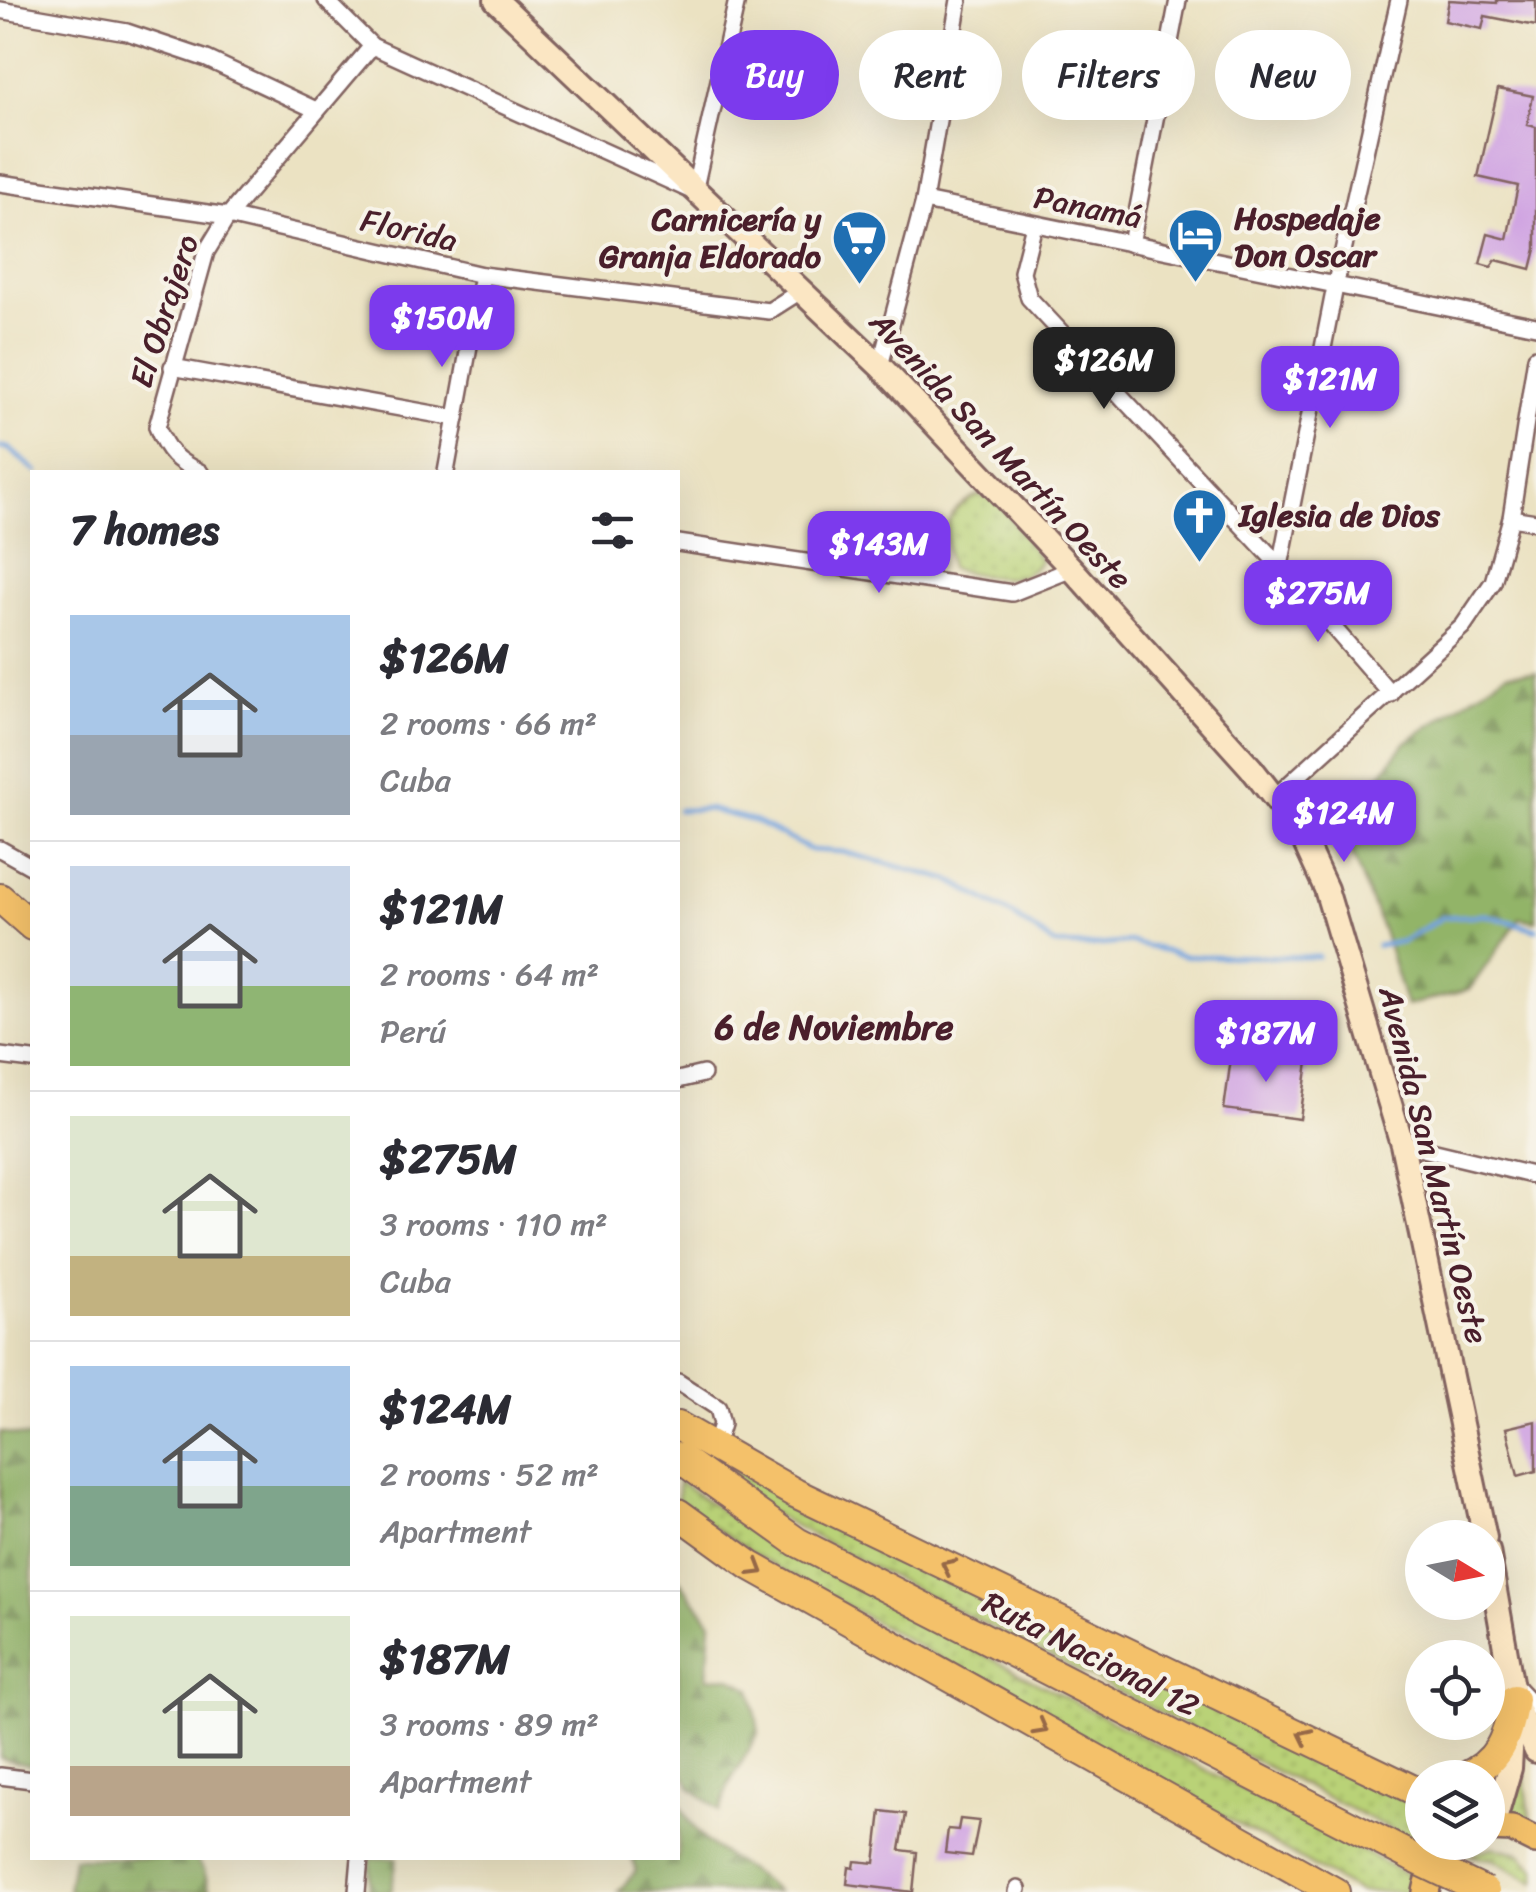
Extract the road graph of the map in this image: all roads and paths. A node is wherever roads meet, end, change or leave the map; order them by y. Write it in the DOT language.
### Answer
graph roads {
  1 [pos="326,0"];
  2 [pos="496,0"];
  3 [pos="737,0"];
  4 [pos="959,0"];
  5 [pos="1178,0"];
  6 [pos="1399,0"];
  7 [pos="0,10"];
  8 [pos="372,46"];
  9 [pos="316,110"];
  10 [pos="0,183"];
  11 [pos="694,192"];
  12 [pos="924,201"];
  13 [pos="228,216"];
  14 [pos="1034,225"];
  15 [pos="1131,244"];
  16 [pos="482,275"];
  17 [pos="1335,287"];
  18 [pos="802,290"];
  19 [pos="1536,326"];
  20 [pos="1536,357"];
  21 [pos="880,366"];
  22 [pos="172,367"];
  23 [pos="456,418"];
  24 [pos="195,470"];
  25 [pos="446,470"];
  26 [pos="1511,518"];
  27 [pos="1536,522"];
  28 [pos="680,543"];
  29 [pos="1280,566"];
  30 [pos="1072,569"];
  31 [pos="1390,694"];
  32 [pos="1275,797"];
  33 [pos="0,849"];
  34 [pos="30,866"];
  35 [pos="0,898"];
  36 [pos="30,924"];
  37 [pos="0,1056"];
  38 [pos="30,1060"];
  39 [pos="703,1074"];
  40 [pos="680,1080"];
  41 [pos="1402,1144"];
  42 [pos="1536,1176"];
  43 [pos="680,1383"];
  44 [pos="680,1427"];
  45 [pos="714,1447"];
  46 [pos="680,1459"];
  47 [pos="680,1514"];
  48 [pos="1481,1520"];
  49 [pos="1504,1620"];
  50 [pos="1521,1697"];
  51 [pos="1533,1743"];
  52 [pos="1491,1760"];
  53 [pos="1536,1774"];
  54 [pos="0,1776"];
  55 [pos="1393,1778"];
  56 [pos="1405,1779"];
  57 [pos="30,1780"];
  58 [pos="1505,1783"];
  59 [pos="1405,1785"];
  60 [pos="1505,1829"];
  61 [pos="1536,1842"];
  62 [pos="360,1860"];
  63 [pos="1436,1860"];
  64 [pos="356,1892"];
  65 [pos="1335,1892"];
  66 [pos="1426,1892"];
  67 [pos="1485,1892"];
  1 -- 8 [label="street"];
  2 -- 11 [label="main road, Avenida San Martín Oeste"];
  3 -- 11 [label="street"];
  4 -- 12 [label="street"];
  5 -- 15 [label="street"];
  6 -- 17 [label="street"];
  7 -- 9 [label="street"];
  8 -- 9 [label="street, El Obrajero"];
  8 -- 11 [label="street"];
  9 -- 13 [label="street, El Obrajero"];
  10 -- 13 [label="street, Florida"];
  11 -- 18 [label="main road, Avenida San Martín Oeste"];
  12 -- 14 [label="street, Panamá"];
  12 -- 21 [label="street"];
  13 -- 16 [label="street, Florida"];
  13 -- 22 [label="street, El Obrajero"];
  14 -- 15 [label="street, Panamá"];
  14 -- 29 [label="street"];
  15 -- 17 [label="street, Panamá"];
  16 -- 18 [label="street, Florida"];
  16 -- 23 [label="street"];
  17 -- 19 [label="street, Panamá"];
  17 -- 29 [label="street"];
  18 -- 21 [label="main road, Avenida San Martín Oeste"];
  20 -- 26 [label="street"];
  21 -- 30 [label="main road, Avenida San Martín Oeste"];
  22 -- 23 [label="street"];
  22 -- 24 [label="street, El Obrajero"];
  23 -- 25 [label="street"];
  26 -- 27 [label="street"];
  26 -- 31 [label="street"];
  28 -- 30 [label="street"];
  29 -- 31 [label="street"];
  30 -- 32 [label="main road, Avenida San Martín Oeste"];
  31 -- 32 [label="street"];
  32 -- 41 [label="main road, Avenida San Martín Oeste"];
  33 -- 34 [label="street"];
  35 -- 36 [label="highway"];
  37 -- 38 [label="street"];
  39 -- 40 [label="street"];
  41 -- 42 [label="street"];
  41 -- 48 [label="main road, Avenida San Martín Oeste"];
  43 -- 45 [label="street"];
  44 -- 45 [label="highway"];
  55 -- 45 [label="highway, one-way"];
  46 -- 67 [label="highway, Ruta Nacional 12, bridge"];
  47 -- 65 [label="highway, one-way"];
  49 -- 50 [label="main road"];
  50 -- 51 [label="main road"];
  50 -- 52 [label="highway"];
  50 -- 58 [label="main road"];
  51 -- 53 [label="main road"];
  54 -- 57 [label="street"];
  55 -- 56 [label="highway"];
  55 -- 59 [label="highway"];
  60 -- 61 [label="main road"];
  62 -- 64 [label="street"];
  63 -- 66 [label="main road"];
}
